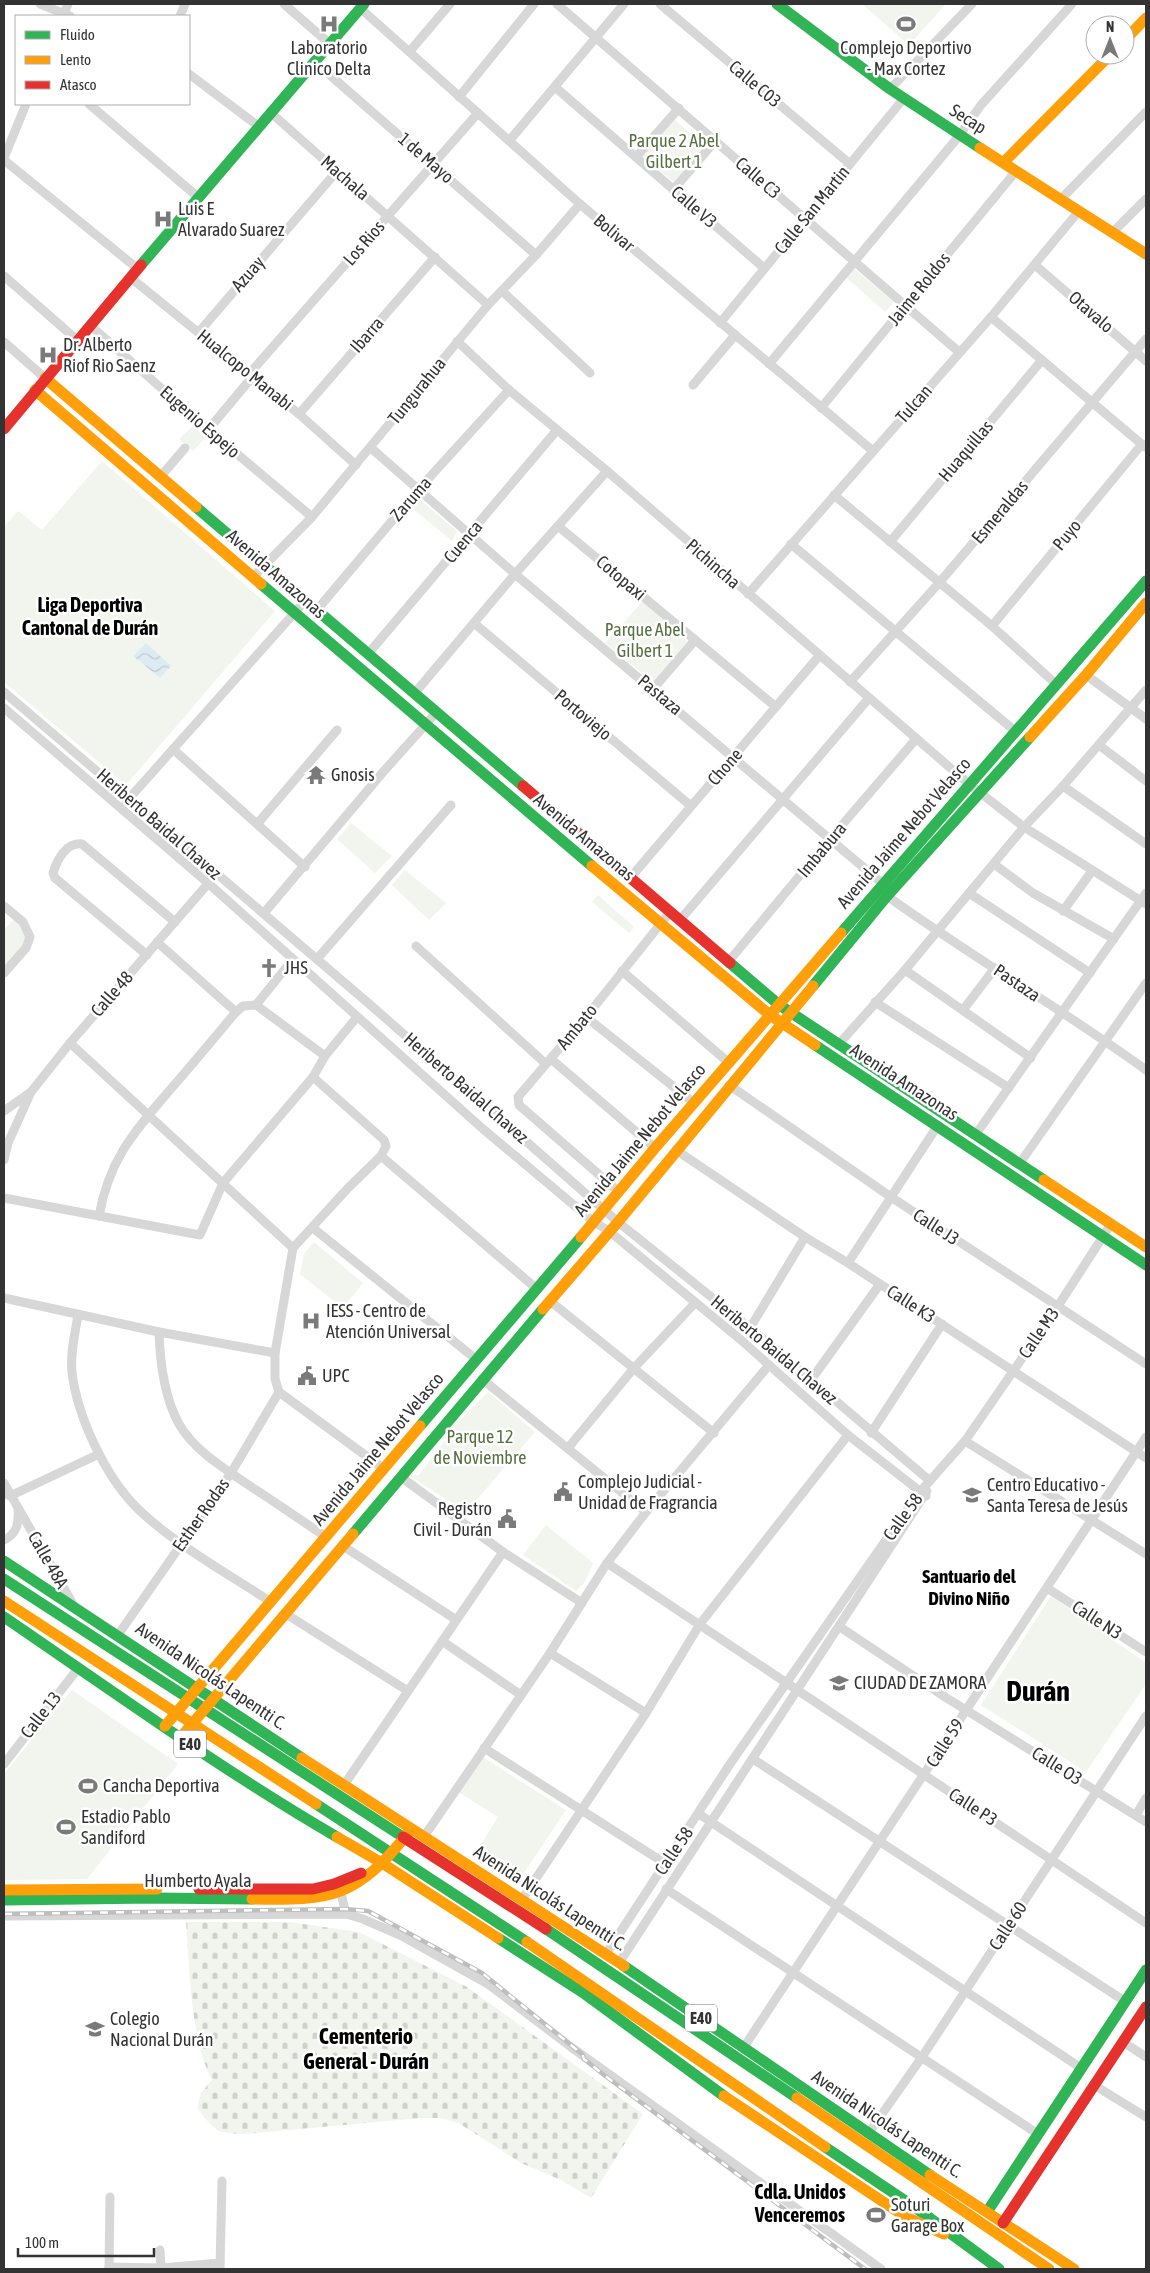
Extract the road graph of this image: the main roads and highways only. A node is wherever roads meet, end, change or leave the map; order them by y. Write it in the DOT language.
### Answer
graph roads {
  1 [pos="777,4"];
  2 [pos="362,6"];
  3 [pos="1146,18"];
  4 [pos="1135,30"];
  5 [pos="1100,65"];
  6 [pos="1004,162"];
  7 [pos="1146,254"];
  8 [pos="45,378"];
  9 [pos="35,390"];
  10 [pos="4,429"];
  11 [pos="1146,581"];
  12 [pos="1146,603"];
  13 [pos="778,1004"];
  14 [pos="790,1013"];
  15 [pos="770,1015"];
  16 [pos="782,1023"];
  17 [pos="1146,1248"];
  18 [pos="1146,1265"];
  19 [pos="4,1562"];
  20 [pos="4,1579"];
  21 [pos="4,1601"];
  22 [pos="4,1617"];
  23 [pos="197,1688"];
  24 [pos="188,1698"];
  25 [pos="212,1698"];
  26 [pos="204,1708"];
  27 [pos="176,1713"];
  28 [pos="192,1724"];
  29 [pos="165,1726"];
  30 [pos="181,1737"];
  31 [pos="407,1834"];
  32 [pos="391,1852"];
  33 [pos="382,1863"];
  34 [pos="4,1890"];
  35 [pos="4,1900"];
  36 [pos="1146,1970"];
  37 [pos="1146,2007"];
  38 [pos="987,2212"];
  39 [pos="1003,2223"];
  40 [pos="959,2241"];
  41 [pos="999,2269"];
  42 [pos="1049,2269"];
  43 [pos="1074,2269"];
  1 -- 6 [label="main road, Secap"];
  2 -- 8 [label="main road"];
  3 -- 4 [label="main road"];
  5 -- 6 [label="main road"];
  6 -- 7 [label="main road, Secap"];
  8 -- 9 [label="main road"];
  8 -- 13 [label="main road, Avenida Amazonas"];
  9 -- 10 [label="main road"];
  9 -- 15 [label="main road, Avenida Amazonas"];
  11 -- 13 [label="main road, Avenida Jaime Nebot Velasco"];
  12 -- 14 [label="main road, Avenida Jaime Nebot Velasco"];
  13 -- 14 [label="main road, Avenida Amazonas"];
  13 -- 15 [label="main road, Avenida Jaime Nebot Velasco"];
  14 -- 16 [label="main road, Avenida Jaime Nebot Velasco"];
  14 -- 17 [label="main road, Avenida Amazonas"];
  15 -- 16 [label="main road, Avenida Amazonas"];
  15 -- 23 [label="main road, Avenida Jaime Nebot Velasco"];
  16 -- 18 [label="main road, Avenida Amazonas"];
  16 -- 25 [label="main road, Avenida Jaime Nebot Velasco"];
  19 -- 23 [label="main road, Avenida Nicolás Lapentti C. / E40"];
  20 -- 24 [label="main road, Avenida Nicolás Lapentti C. / E40"];
  21 -- 27 [label="main road, E40"];
  22 -- 29 [label="main road, E40"];
  23 -- 24 [label="main road, Avenida Jaime Nebot Velasco"];
  23 -- 25 [label="main road, Avenida Nicolás Lapentti C. / E40"];
  24 -- 26 [label="main road, Avenida Nicolás Lapentti C. / E40"];
  24 -- 27 [label="main road, Avenida Jaime Nebot Velasco"];
  25 -- 26 [label="main road, Avenida Jaime Nebot Velasco"];
  25 -- 31 [label="main road, Avenida Nicolás Lapentti C. / E40"];
  26 -- 28 [label="main road, Avenida Jaime Nebot Velasco"];
  26 -- 31 [label="main road, Avenida Nicolás Lapentti C. / E40"];
  27 -- 28 [label="main road, E40"];
  27 -- 29 [label="main road, Avenida Jaime Nebot Velasco"];
  28 -- 30 [label="main road, Avenida Jaime Nebot Velasco"];
  28 -- 32 [label="main road, E40"];
  29 -- 30 [label="main road, E40"];
  30 -- 33 [label="main road, E40"];
  31 -- 32 [label="main road, Humberto Ayala"];
  31 -- 38 [label="main road, Avenida Nicolás Lapentti C. / E40"];
  31 -- 42 [label="main road, Avenida Nicolás Lapentti C. / E40"];
  32 -- 33 [label="main road, Humberto Ayala"];
  32 -- 40 [label="main road, E40"];
  33 -- 34 [label="main road, Humberto Ayala"];
  33 -- 35 [label="main road, Humberto Ayala"];
  33 -- 40 [label="main road, E40"];
  36 -- 38 [label="main road"];
  37 -- 39 [label="main road"];
  38 -- 39 [label="main road, Avenida Nicolás Lapentti C."];
  39 -- 43 [label="main road, Avenida Nicolás Lapentti C."];
  40 -- 41 [label="main road, E40"];
}
